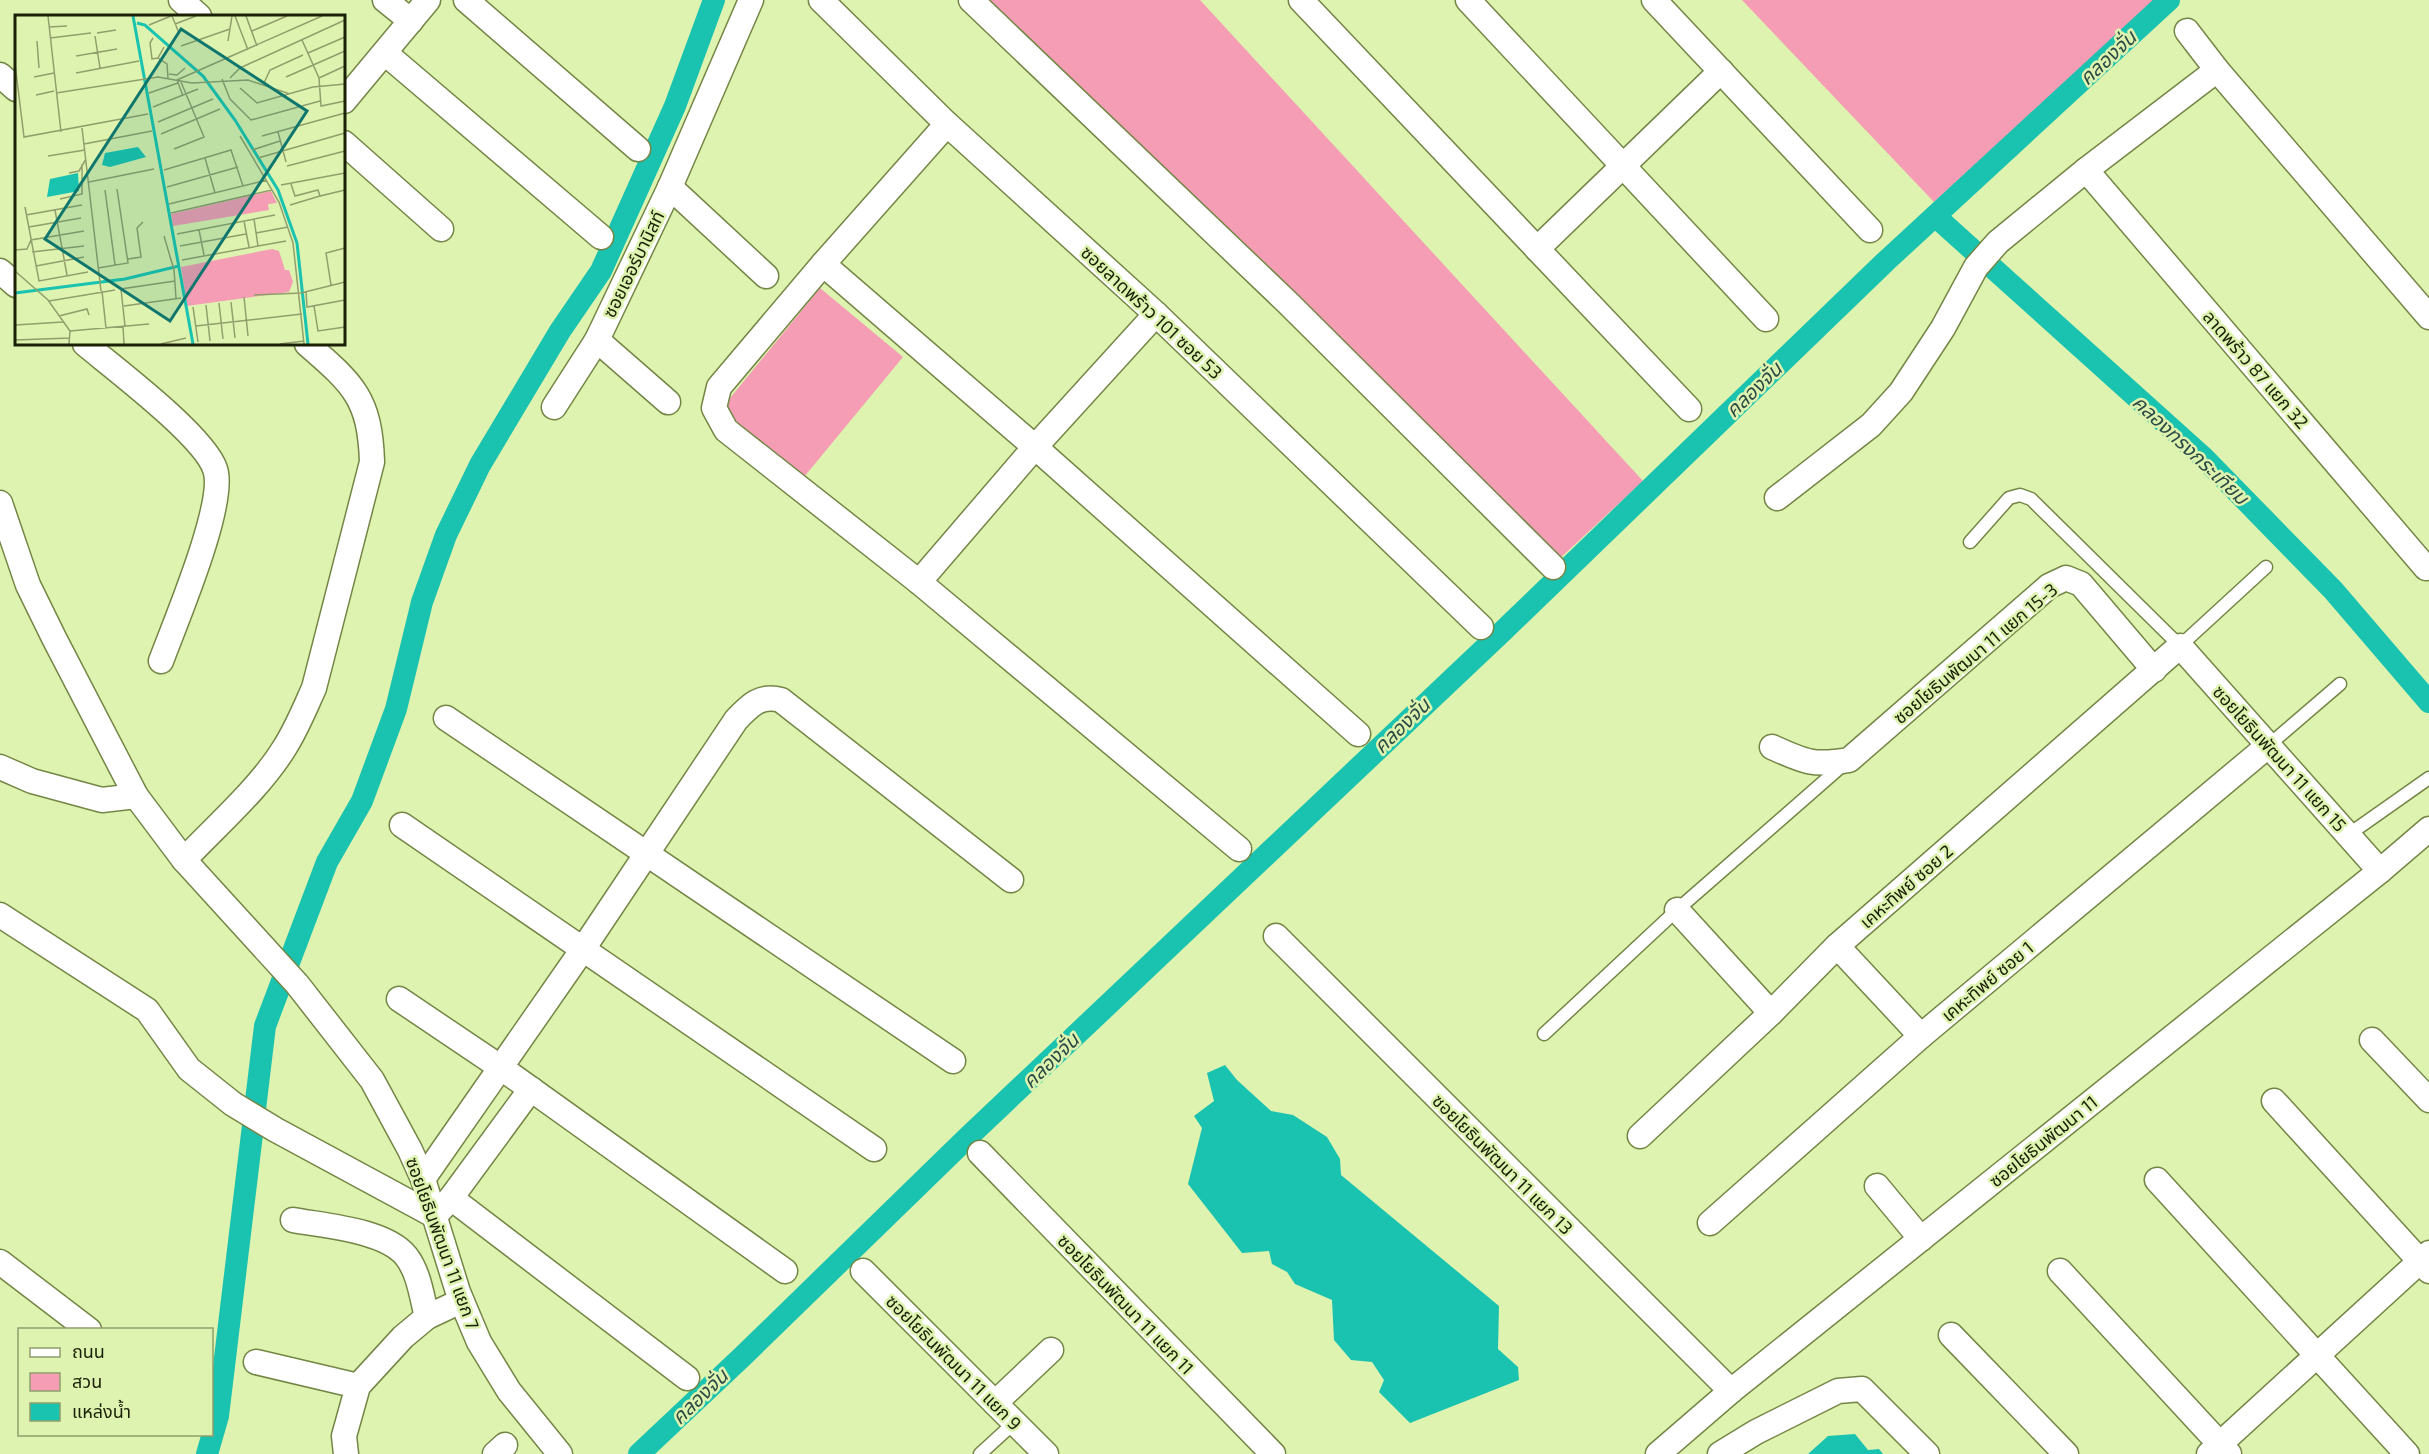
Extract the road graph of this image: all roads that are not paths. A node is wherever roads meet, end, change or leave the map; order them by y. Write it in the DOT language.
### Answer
graph roads {
  1 [pos="181,0"];
  2 [pos="385,0"];
  3 [pos="428,0"];
  4 [pos="466,0"];
  5 [pos="751,0"];
  6 [pos="821,0"];
  7 [pos="971,0"];
  8 [pos="1301,0"];
  9 [pos="1468,0"];
  10 [pos="1654,0"];
  11 [pos="199,15"];
  12 [pos="411,21"];
  13 [pos="2187,31"];
  14 [pos="386,52"];
  15 [pos="2217,70"];
  16 [pos="1721,71"];
  17 [pos="0,75"];
  18 [pos="15,88"];
  19 [pos="345,100"];
  20 [pos="947,124"];
  21 [pos="345,143"];
  22 [pos="638,149"];
  23 [pos="1623,166"];
  24 [pos="2086,170"];
  25 [pos="670,188"];
  26 [pos="441,229"];
  27 [pos="1870,230"];
  28 [pos="601,237"];
  29 [pos="1537,249"];
  30 [pos="823,264"];
  31 [pos="0,271"];
  32 [pos="766,276"];
  33 [pos="15,284"];
  34 [pos="1156,314"];
  35 [pos="2429,317"];
  36 [pos="1766,319"];
  37 [pos="597,340"];
  38 [pos="86,345"];
  39 [pos="308,345"];
  40 [pos="669,402"];
  41 [pos="554,407"];
  42 [pos="1689,409"];
  43 [pos="1035,447"];
  44 [pos="1777,498"];
  45 [pos="0,503"];
  46 [pos="1970,542"];
  47 [pos="1553,567"];
  48 [pos="2266,567"];
  49 [pos="2428,567"];
  50 [pos="919,582"];
  51 [pos="1481,627"];
  52 [pos="2180,646"];
  53 [pos="161,661"];
  54 [pos="2154,670"];
  55 [pos="2340,684"];
  56 [pos="446,718"];
  57 [pos="1358,734"];
  58 [pos="2269,745"];
  59 [pos="1772,747"];
  60 [pos="1849,760"];
  61 [pos="0,767"];
  62 [pos="2429,778"];
  63 [pos="136,796"];
  64 [pos="402,825"];
  65 [pos="2429,829"];
  66 [pos="2348,835"];
  67 [pos="1239,849"];
  68 [pos="645,853"];
  69 [pos="184,860"];
  70 [pos="2380,871"];
  71 [pos="1011,880"];
  72 [pos="1677,910"];
  73 [pos="0,915"];
  74 [pos="1276,936"];
  75 [pos="1837,946"];
  76 [pos="583,949"];
  77 [pos="399,999"];
  78 [pos="1771,1013"];
  79 [pos="1544,1034"];
  80 [pos="1922,1036"];
  81 [pos="2372,1040"];
  82 [pos="953,1061"];
  83 [pos="500,1068"];
  84 [pos="531,1089"];
  85 [pos="2429,1100"];
  86 [pos="2274,1101"];
  87 [pos="1640,1136"];
  88 [pos="874,1149"];
  89 [pos="980,1153"];
  90 [pos="423,1179"];
  91 [pos="2157,1180"];
  92 [pos="1877,1186"];
  93 [pos="451,1198"];
  94 [pos="435,1216"];
  95 [pos="293,1220"];
  96 [pos="1710,1223"];
  97 [pos="1921,1239"];
  98 [pos="0,1262"];
  99 [pos="2426,1262"];
  100 [pos="785,1271"];
  101 [pos="863,1271"];
  102 [pos="2060,1271"];
  103 [pos="461,1301"];
  104 [pos="427,1317"];
  105 [pos="88,1328"];
  106 [pos="1952,1335"];
  107 [pos="1051,1350"];
  108 [pos="2316,1356"];
  109 [pos="256,1362"];
  110 [pos="687,1378"];
  111 [pos="358,1386"];
  112 [pos="1731,1391"];
  113 [pos="995,1403"];
  114 [pos="1015,1422"];
  115 [pos="2219,1451"];
  116 [pos="346,1454"];
  117 [pos="560,1454"];
  118 [pos="980,1454"];
  119 [pos="1046,1454"];
  120 [pos="1273,1454"];
  121 [pos="1658,1454"];
  122 [pos="1720,1454"];
  123 [pos="1927,1454"];
  124 [pos="2066,1454"];
  125 [pos="2407,1454"];
  1 -- 11 [label="street"];
  2 -- 12 [label="street"];
  3 -- 12 [label="street"];
  4 -- 22 [label="street"];
  5 -- 25 [label="street, ซอยเออร์บานิสท์"];
  6 -- 20 [label="street, ซอยลาดพร้าว 101 ซอย 53"];
  7 -- 47 [label="street"];
  8 -- 29 [label="street"];
  9 -- 23 [label="street"];
  10 -- 16 [label="street"];
  12 -- 14 [label="street"];
  13 -- 15 [label="street"];
  14 -- 19 [label="street"];
  14 -- 28 [label="street"];
  15 -- 24 [label="street"];
  15 -- 35 [label="street"];
  16 -- 23 [label="street"];
  16 -- 27 [label="street"];
  17 -- 18 [label="street"];
  20 -- 30 [label="street"];
  20 -- 34 [label="street, ซอยลาดพร้าว 101 ซอย 53"];
  21 -- 26 [label="street"];
  23 -- 29 [label="street"];
  23 -- 36 [label="street"];
  24 -- 44 [label="street"];
  24 -- 49 [label="street, ลาดพร้าว 87 แยก 32"];
  25 -- 32 [label="street, ซอยเออร์บานิสท์"];
  25 -- 37 [label="street, ซอยเออร์บานิสท์"];
  29 -- 42 [label="street"];
  30 -- 43 [label="street"];
  30 -- 50 [label="street"];
  31 -- 33 [label="street"];
  34 -- 43 [label="street"];
  34 -- 51 [label="street, ซอยลาดพร้าว 101 ซอย 53"];
  37 -- 40 [label="street, ซอยเออร์บานิสท์"];
  37 -- 41 [label="street, ซอยเออร์บานิสท์"];
  38 -- 53 [label="street"];
  39 -- 69 [label="street"];
  43 -- 50 [label="street"];
  43 -- 57 [label="street"];
  45 -- 63 [label="street, ซอยโยธินพัฒนา 11 แยก 7"];
  46 -- 52 [label="lane"];
  48 -- 52 [label="lane"];
  50 -- 67 [label="street"];
  52 -- 54 [label="street, เคหะทิพย์ ซอย 2"];
  52 -- 58 [label="street, ซอยโยธินพัฒนา 11 แยก 15"];
  54 -- 60 [label="street, ซอยโยธินพัฒนา 11 แยก 15-3"];
  54 -- 75 [label="street, เคหะทิพย์ ซอย 2"];
  55 -- 58 [label="lane"];
  56 -- 68 [label="street"];
  58 -- 66 [label="street, ซอยโยธินพัฒนา 11 แยก 15"];
  58 -- 80 [label="street, เคหะทิพย์ ซอย 1"];
  59 -- 60 [label="street"];
  60 -- 72 [label="lane"];
  61 -- 63 [label="street"];
  62 -- 66 [label="lane"];
  63 -- 69 [label="street, ซอยโยธินพัฒนา 11 แยก 7"];
  64 -- 76 [label="street"];
  65 -- 70 [label="street, ซอยโยธินพัฒนา 11"];
  66 -- 70 [label="street, ซอยโยธินพัฒนา 11 แยก 15"];
  68 -- 71 [label="street"];
  68 -- 76 [label="street"];
  68 -- 82 [label="street"];
  69 -- 90 [label="street, ซอยโยธินพัฒนา 11 แยก 7"];
  70 -- 97 [label="street, ซอยโยธินพัฒนา 11"];
  72 -- 78 [label="street"];
  72 -- 79 [label="lane"];
  73 -- 94 [label="street"];
  74 -- 112 [label="street, ซอยโยธินพัฒนา 11 แยก 13"];
  75 -- 78 [label="street, เคหะทิพย์ ซอย 2"];
  75 -- 80 [label="street"];
  76 -- 83 [label="street"];
  76 -- 88 [label="street"];
  77 -- 83 [label="street"];
  78 -- 87 [label="street, เคหะทิพย์ ซอย 2"];
  80 -- 96 [label="street, เคหะทิพย์ ซอย 1"];
  81 -- 85 [label="street"];
  83 -- 84 [label="street"];
  83 -- 90 [label="street"];
  84 -- 93 [label="street"];
  84 -- 100 [label="street"];
  86 -- 99 [label="street"];
  89 -- 120 [label="street, ซอยโยธินพัฒนา 11 แยก 11"];
  90 -- 94 [label="street, ซอยโยธินพัฒนา 11 แยก 7"];
  91 -- 108 [label="street"];
  92 -- 97 [label="street"];
  93 -- 94 [label="street"];
  93 -- 110 [label="street"];
  94 -- 103 [label="street, ซอยโยธินพัฒนา 11 แยก 7"];
  95 -- 104 [label="street"];
  97 -- 112 [label="street, ซอยโยธินพัฒนา 11"];
  98 -- 105 [label="street"];
  99 -- 108 [label="street"];
  101 -- 113 [label="street, ซอยโยธินพัฒนา 11 แยก 9"];
  102 -- 115 [label="street"];
  103 -- 104 [label="street"];
  103 -- 117 [label="street, ซอยโยธินพัฒนา 11 แยก 7"];
  104 -- 111 [label="street"];
  106 -- 124 [label="street"];
  107 -- 113 [label="street"];
  108 -- 115 [label="street"];
  108 -- 125 [label="street"];
  109 -- 111 [label="street"];
  111 -- 116 [label="street"];
  112 -- 121 [label="street, ซอยโยธินพัฒนา 11"];
  113 -- 114 [label="street, ซอยโยธินพัฒนา 11 แยก 9"];
  114 -- 118 [label="lane"];
  114 -- 119 [label="street, ซอยโยธินพัฒนา 11 แยก 9"];
  122 -- 123 [label="street"];
}
